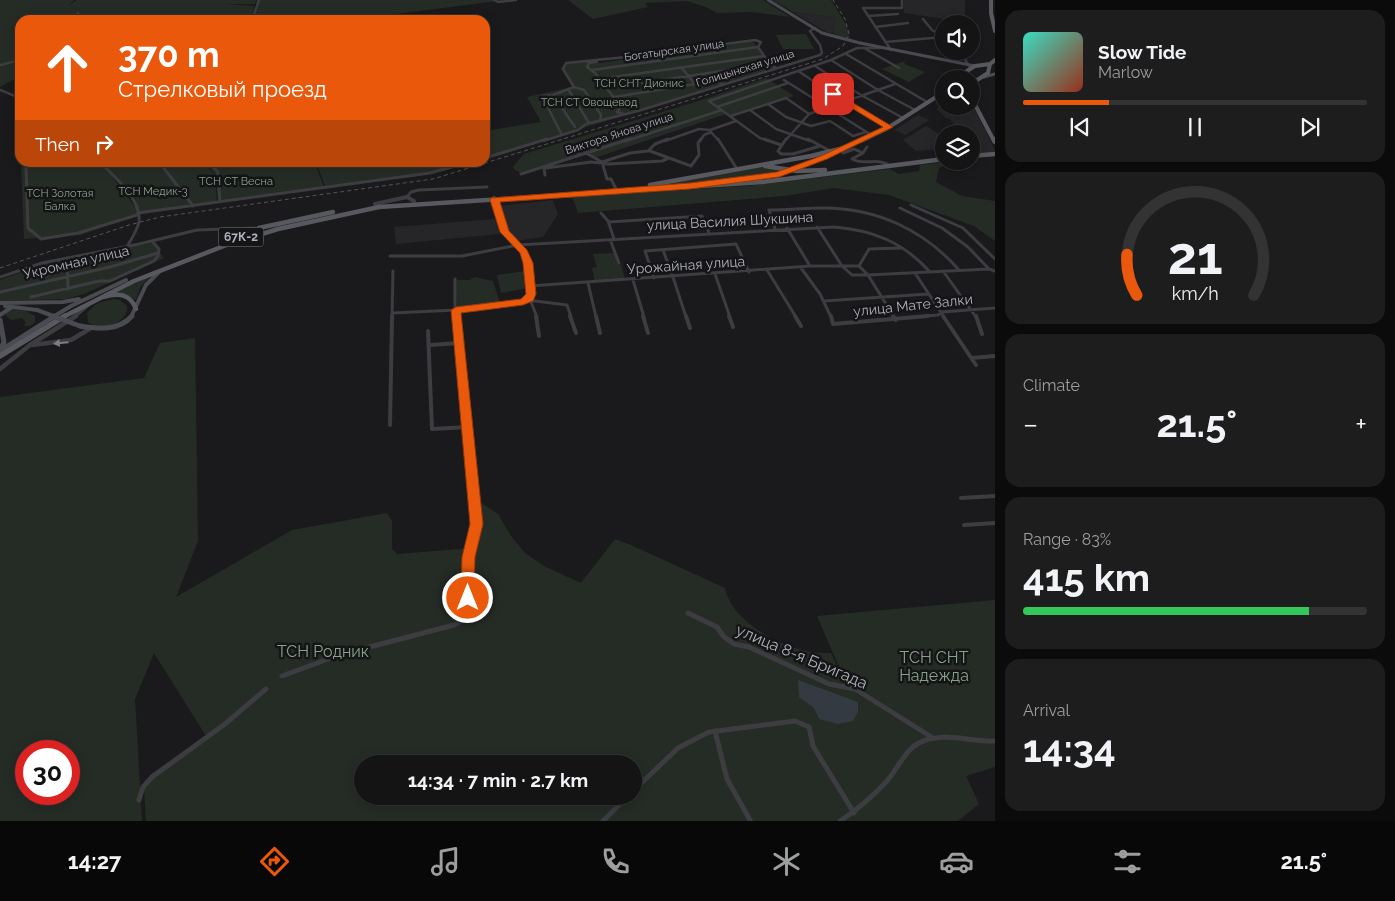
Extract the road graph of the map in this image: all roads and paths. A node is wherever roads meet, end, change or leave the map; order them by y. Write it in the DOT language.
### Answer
graph roads {
  1 [pos="258,0"];
  2 [pos="494,0"];
  3 [pos="516,0"];
  4 [pos="768,0"];
  5 [pos="902,0"];
  6 [pos="991,0"];
  7 [pos="991,10"];
  8 [pos="898,14"];
  9 [pos="254,15"];
  10 [pos="868,16"];
  11 [pos="995,16"];
  12 [pos="923,19"];
  13 [pos="908,24"];
  14 [pos="875,27"];
  15 [pos="815,28"];
  16 [pos="995,31"];
  17 [pos="935,32"];
  18 [pos="935,38"];
  19 [pos="885,42"];
  20 [pos="758,47"];
  21 [pos="861,47"];
  22 [pos="880,48"];
  23 [pos="891,50"];
  24 [pos="846,54"];
  25 [pos="764,56"];
  26 [pos="610,59"];
  27 [pos="831,60"];
  28 [pos="966,60"];
  29 [pos="995,60"];
  30 [pos="15,61"];
  31 [pos="770,64"];
  32 [pos="959,64"];
  33 [pos="990,64"];
  34 [pos="0,65"];
  35 [pos="815,65"];
  36 [pos="970,66"];
  37 [pos="975,66"];
  38 [pos="680,68"];
  39 [pos="776,68"];
  40 [pos="899,68"];
  41 [pos="592,70"];
  42 [pos="964,70"];
  43 [pos="967,70"];
  44 [pos="988,70"];
  45 [pos="798,71"];
  46 [pos="995,74"];
  47 [pos="688,76"];
  48 [pos="984,76"];
  49 [pos="980,78"];
  50 [pos="599,79"];
  51 [pos="784,80"];
  52 [pos="788,83"];
  53 [pos="702,84"];
  54 [pos="723,84"];
  55 [pos="895,84"];
  56 [pos="574,87"];
  57 [pos="607,88"];
  58 [pos="568,89"];
  59 [pos="0,90"];
  60 [pos="878,90"];
  61 [pos="554,95"];
  62 [pos="15,96"];
  63 [pos="862,96"];
  64 [pos="614,97"];
  65 [pos="935,97"];
  66 [pos="786,98"];
  67 [pos="845,102"];
  68 [pos="927,102"];
  69 [pos="768,104"];
  70 [pos="717,107"];
  71 [pos="827,108"];
  72 [pos="722,110"];
  73 [pos="750,110"];
  74 [pos="915,110"];
  75 [pos="809,114"];
  76 [pos="980,114"];
  77 [pos="626,115"];
  78 [pos="731,116"];
  79 [pos="903,118"];
  80 [pos="600,121"];
  81 [pos="736,121"];
  82 [pos="830,121"];
  83 [pos="802,123"];
  84 [pos="588,124"];
  85 [pos="575,127"];
  86 [pos="889,127"];
  87 [pos="710,131"];
  88 [pos="866,132"];
  89 [pos="791,134"];
  90 [pos="562,135"];
  91 [pos="873,136"];
  92 [pos="995,142"];
  93 [pos="570,144"];
  94 [pos="780,145"];
  95 [pos="820,146"];
  96 [pos="867,147"];
  97 [pos="650,150"];
  98 [pos="843,150"];
  99 [pos="586,152"];
  100 [pos="832,152"];
  101 [pos="581,154"];
  102 [pos="863,154"];
  103 [pos="995,154"];
  104 [pos="980,155"];
  105 [pos="490,157"];
  106 [pos="669,158"];
  107 [pos="935,160"];
  108 [pos="602,162"];
  109 [pos="889,165"];
  110 [pos="691,166"];
  111 [pos="26,167"];
  112 [pos="104,167"];
  113 [pos="163,167"];
  114 [pos="213,167"];
  115 [pos="451,167"];
  116 [pos="746,167"];
  117 [pos="854,168"];
  118 [pos="737,169"];
  119 [pos="797,171"];
  120 [pos="521,174"];
  121 [pos="546,174"];
  122 [pos="789,178"];
  123 [pos="690,186"];
  124 [pos="487,187"];
  125 [pos="616,189"];
  126 [pos="407,198"];
  127 [pos="494,199"];
  128 [pos="414,201"];
  129 [pos="220,202"];
  130 [pos="376,204"];
  131 [pos="408,204"];
  132 [pos="911,205"];
  133 [pos="193,206"];
  134 [pos="900,208"];
  135 [pos="333,212"];
  136 [pos="601,213"];
  137 [pos="138,214"];
  138 [pos="609,222"];
  139 [pos="817,227"];
  140 [pos="259,228"];
  141 [pos="787,228"];
  142 [pos="775,229"];
  143 [pos="709,233"];
  144 [pos="253,234"];
  145 [pos="614,240"];
  146 [pos="152,241"];
  147 [pos="518,245"];
  148 [pos="127,247"];
  149 [pos="904,249"];
  150 [pos="663,250"];
  151 [pos="158,253"];
  152 [pos="200,253"];
  153 [pos="989,254"];
  154 [pos="390,256"];
  155 [pos="67,258"];
  156 [pos="995,259"];
  157 [pos="981,261"];
  158 [pos="619,263"];
  159 [pos="810,266"];
  160 [pos="859,266"];
  161 [pos="843,267"];
  162 [pos="166,268"];
  163 [pos="801,268"];
  164 [pos="989,268"];
  165 [pos="767,270"];
  166 [pos="959,270"];
  167 [pos="393,271"];
  168 [pos="929,271"];
  169 [pos="943,271"];
  170 [pos="995,271"];
  171 [pos="749,272"];
  172 [pos="915,272"];
  173 [pos="715,274"];
  174 [pos="68,276"];
  175 [pos="868,276"];
  176 [pos="0,277"];
  177 [pos="673,277"];
  178 [pos="654,278"];
  179 [pos="455,279"];
  180 [pos="126,280"];
  181 [pos="633,280"];
  182 [pos="588,284"];
  183 [pos="530,286"];
  184 [pos="68,289"];
  185 [pos="0,292"];
  186 [pos="928,294"];
  187 [pos="104,296"];
  188 [pos="87,297"];
  189 [pos="881,297"];
  190 [pos="31,298"];
  191 [pos="529,301"];
  192 [pos="824,301"];
  193 [pos="0,304"];
  194 [pos="88,305"];
  195 [pos="15,306"];
  196 [pos="995,308"];
  197 [pos="136,309"];
  198 [pos="456,310"];
  199 [pos="971,310"];
  200 [pos="942,312"];
  201 [pos="393,313"];
  202 [pos="0,314"];
  203 [pos="66,315"];
  204 [pos="0,320"];
  205 [pos="896,320"];
  206 [pos="801,326"];
  207 [pos="733,327"];
  208 [pos="91,328"];
  209 [pos="690,328"];
  210 [pos="428,332"];
  211 [pos="600,332"];
  212 [pos="648,333"];
  213 [pos="3,334"];
  214 [pos="576,334"];
  215 [pos="982,334"];
  216 [pos="539,336"];
  217 [pos="19,338"];
  218 [pos="459,343"];
  219 [pos="430,345"];
  220 [pos="26,347"];
  221 [pos="0,352"];
  222 [pos="995,356"];
  223 [pos="972,358"];
  224 [pos="976,365"];
  225 [pos="0,369"];
  226 [pos="390,425"];
  227 [pos="468,427"];
  228 [pos="995,496"];
  229 [pos="961,498"];
  230 [pos="995,523"];
  231 [pos="964,525"];
  232 [pos="688,613"];
  233 [pos="282,676"];
  234 [pos="266,689"];
  235 [pos="715,731"];
  236 [pos="933,738"];
  237 [pos="995,741"];
  238 [pos="642,782"];
  239 [pos="139,800"];
  240 [pos="619,805"];
  241 [pos="854,813"];
  242 [pos="750,820"];
  243 [pos="604,821"];
  244 [pos="840,821"];
  1 -- 9 [label="street"];
  2 -- 3 [label="street"];
  4 -- 15 [label="main road"];
  5 -- 10 [label="street"];
  6 -- 7 [label="main road"];
  7 -- 11 [label="main road"];
  7 -- 16 [label="main road"];
  8 -- 10 [label="street"];
  10 -- 14 [label="street"];
  12 -- 17 [label="street"];
  13 -- 14 [label="street"];
  14 -- 19 [label="street"];
  15 -- 22 [label="main road, bridge"];
  15 -- 39 [label="street, Голицынская улица"];
  18 -- 19 [label="street"];
  19 -- 23 [label="street"];
  20 -- 25 [label="street"];
  20 -- 26 [label="street"];
  20 -- 41 [label="street, Богатырская улица"];
  21 -- 22 [label="street"];
  21 -- 24 [label="street"];
  21 -- 40 [label="street"];
  22 -- 23 [label="main road"];
  23 -- 32 [label="main road"];
  24 -- 27 [label="street"];
  24 -- 55 [label="street"];
  25 -- 31 [label="street"];
  25 -- 38 [label="street"];
  26 -- 41 [label="street"];
  26 -- 56 [label="street"];
  27 -- 35 [label="street"];
  27 -- 60 [label="street"];
  28 -- 36 [label="street"];
  29 -- 33 [label="main road"];
  30 -- 34 [label="street"];
  31 -- 39 [label="street"];
  31 -- 47 [label="street"];
  32 -- 36 [label="main road"];
  32 -- 42 [label="main road"];
  33 -- 37 [label="main road"];
  33 -- 44 [label="main road"];
  35 -- 45 [label="street"];
  35 -- 63 [label="street"];
  36 -- 37 [label="main road"];
  37 -- 43 [label="main road"];
  37 -- 44 [label="main road"];
  38 -- 47 [label="street"];
  38 -- 50 [label="street"];
  39 -- 54 [label="street, Голицынская улица"];
  41 -- 50 [label="street"];
  44 -- 46 [label="main road"];
  44 -- 48 [label="main road"];
  45 -- 67 [label="street"];
  45 -- 70 [label="street"];
  46 -- 48 [label="main road"];
  47 -- 57 [label="street"];
  47 -- 64 [label="street"];
  48 -- 49 [label="main road"];
  50 -- 57 [label="street"];
  51 -- 52 [label="street"];
  52 -- 70 [label="street"];
  52 -- 71 [label="street"];
  53 -- 54 [label="street"];
  54 -- 77 [label="street, Голицынская улица"];
  55 -- 60 [label="street"];
  55 -- 68 [label="street"];
  56 -- 58 [label="street"];
  56 -- 80 [label="street"];
  57 -- 64 [label="street"];
  58 -- 61 [label="street"];
  58 -- 84 [label="street"];
  59 -- 62 [label="street"];
  60 -- 63 [label="street"];
  60 -- 74 [label="street"];
  61 -- 85 [label="street"];
  61 -- 90 [label="street"];
  63 -- 67 [label="street"];
  63 -- 79 [label="street"];
  64 -- 77 [label="street"];
  65 -- 68 [label="main road, 67К-2"];
  66 -- 69 [label="street"];
  66 -- 75 [label="street"];
  67 -- 71 [label="street"];
  67 -- 86 [label="street"];
  68 -- 74 [label="main road, 67К-2"];
  69 -- 73 [label="street"];
  69 -- 83 [label="street"];
  70 -- 72 [label="street"];
  71 -- 75 [label="street"];
  71 -- 88 [label="street"];
  72 -- 78 [label="street"];
  72 -- 99 [label="street, Виктора Янова улица"];
  73 -- 78 [label="street"];
  73 -- 89 [label="street"];
  74 -- 79 [label="main road, 67К-2"];
  75 -- 83 [label="street"];
  76 -- 92 [label="main road"];
  77 -- 80 [label="street, Голицынская улица"];
  78 -- 81 [label="street"];
  79 -- 86 [label="main road, 67К-2"];
  80 -- 84 [label="street, Голицынская улица"];
  81 -- 87 [label="street"];
  81 -- 94 [label="street"];
  82 -- 83 [label="street"];
  82 -- 88 [label="street"];
  83 -- 89 [label="street"];
  84 -- 90 [label="street, Голицынская улица"];
  86 -- 91 [label="main road, 67К-2"];
  87 -- 97 [label="street"];
  87 -- 110 [label="street"];
  87 -- 118 [label="street"];
  88 -- 91 [label="street"];
  89 -- 94 [label="street"];
  89 -- 95 [label="street"];
  90 -- 105 [label="street, Голицынская улица"];
  91 -- 98 [label="main road, 67К-2"];
  93 -- 101 [label="street"];
  94 -- 95 [label="street"];
  95 -- 100 [label="street"];
  96 -- 102 [label="street"];
  97 -- 106 [label="street"];
  97 -- 108 [label="street"];
  98 -- 100 [label="main road, 67К-2"];
  98 -- 102 [label="street"];
  98 -- 123 [label="main road, 67К-2, bridge"];
  99 -- 101 [label="street, Виктора Янова улица"];
  99 -- 108 [label="street"];
  100 -- 116 [label="main road, 67К-2"];
  101 -- 120 [label="street, Виктора Янова улица"];
  102 -- 109 [label="street"];
  103 -- 104 [label="main road"];
  106 -- 108 [label="street"];
  106 -- 110 [label="street"];
  107 -- 109 [label="main road"];
  108 -- 121 [label="street"];
  108 -- 125 [label="street"];
  109 -- 117 [label="main road"];
  111 -- 137 [label="street"];
  112 -- 137 [label="street"];
  113 -- 133 [label="street"];
  114 -- 129 [label="street"];
  115 -- 129 [label="street"];
  116 -- 118 [label="main road, 67К-2"];
  116 -- 119 [label="main road"];
  117 -- 119 [label="main road"];
  117 -- 122 [label="main road"];
  118 -- 125 [label="main road, 67К-2"];
  119 -- 122 [label="main road"];
  122 -- 123 [label="main road"];
  123 -- 127 [label="main road, 67К-2"];
  124 -- 126 [label="street"];
  125 -- 127 [label="main road, 67К-2"];
  126 -- 128 [label="street"];
  126 -- 130 [label="street"];
  127 -- 128 [label="main road, 67К-2"];
  127 -- 131 [label="main road, 67К-2"];
  127 -- 147 [label="street"];
  128 -- 130 [label="main road, 67К-2"];
  128 -- 131 [label="main road"];
  129 -- 133 [label="street"];
  130 -- 135 [label="main road, 67К-2"];
  131 -- 152 [label="main road, 67К-2"];
  132 -- 153 [label="street"];
  133 -- 137 [label="street"];
  134 -- 157 [label="street"];
  135 -- 140 [label="main road"];
  135 -- 144 [label="main road, 67К-2"];
  136 -- 138 [label="street"];
  137 -- 148 [label="street"];
  138 -- 143 [label="street"];
  138 -- 145 [label="street"];
  139 -- 141 [label="street, улица Василия Шукшина"];
  139 -- 149 [label="street, улица Василия Шукшина"];
  139 -- 161 [label="street"];
  140 -- 144 [label="street"];
  140 -- 146 [label="street"];
  141 -- 142 [label="street, улица Василия Шукшина"];
  141 -- 159 [label="street"];
  142 -- 143 [label="street, улица Василия Шукшина"];
  142 -- 166 [label="street"];
  143 -- 145 [label="street, улица Василия Шукшина"];
  144 -- 180 [label="main road, 67К-2"];
  145 -- 147 [label="street, улица Василия Шукшина"];
  145 -- 158 [label="street"];
  146 -- 148 [label="street"];
  146 -- 151 [label="street"];
  147 -- 154 [label="street, улица Василия Шукшина"];
  147 -- 183 [label="street"];
  148 -- 155 [label="street"];
  149 -- 160 [label="street"];
  149 -- 168 [label="street, улица Василия Шукшина"];
  150 -- 171 [label="street"];
  150 -- 177 [label="street"];
  150 -- 178 [label="street"];
  151 -- 174 [label="street, Укромная улица"];
  151 -- 184 [label="street"];
  152 -- 162 [label="main road"];
  152 -- 203 [label="main road, 67К-2"];
  153 -- 156 [label="street"];
  153 -- 157 [label="street"];
  155 -- 174 [label="street"];
  155 -- 176 [label="street"];
  157 -- 164 [label="street"];
  159 -- 161 [label="street, Урожайная улица"];
  159 -- 163 [label="street, Урожайная улица"];
  160 -- 161 [label="street, Урожайная улица"];
  160 -- 175 [label="street"];
  161 -- 175 [label="street"];
  162 -- 187 [label="main road"];
  162 -- 197 [label="main road"];
  163 -- 165 [label="street, Урожайная улица"];
  163 -- 192 [label="street"];
  164 -- 166 [label="street"];
  164 -- 170 [label="street"];
  165 -- 171 [label="street, Урожайная улица"];
  165 -- 206 [label="street"];
  166 -- 169 [label="street"];
  167 -- 201 [label="street"];
  168 -- 169 [label="street"];
  168 -- 172 [label="street"];
  169 -- 199 [label="street"];
  171 -- 173 [label="street, Урожайная улица"];
  172 -- 175 [label="street"];
  172 -- 186 [label="street"];
  173 -- 177 [label="street, Урожайная улица"];
  173 -- 207 [label="street"];
  174 -- 184 [label="street"];
  174 -- 185 [label="street, Укромная улица"];
  175 -- 189 [label="street"];
  177 -- 178 [label="street, Урожайная улица"];
  177 -- 209 [label="street"];
  178 -- 181 [label="street, Урожайная улица"];
  179 -- 198 [label="street"];
  180 -- 188 [label="main road"];
  180 -- 221 [label="main road, 67К-2"];
  181 -- 182 [label="street, Урожайная улица"];
  181 -- 212 [label="street"];
  182 -- 183 [label="street, Урожайная улица"];
  182 -- 211 [label="street"];
  183 -- 191 [label="street"];
  184 -- 190 [label="street"];
  186 -- 189 [label="street"];
  186 -- 200 [label="street"];
  187 -- 194 [label="main road"];
  187 -- 197 [label="main road"];
  188 -- 193 [label="main road"];
  188 -- 217 [label="main road"];
  189 -- 192 [label="street"];
  189 -- 205 [label="street"];
  191 -- 198 [label="street"];
  191 -- 214 [label="street"];
  191 -- 216 [label="street"];
  192 -- 205 [label="street, улица Мате Залки"];
  193 -- 195 [label="main road"];
  194 -- 203 [label="main road"];
  194 -- 220 [label="street"];
  195 -- 202 [label="main road"];
  195 -- 208 [label="main road, bridge"];
  196 -- 199 [label="street, улица Мате Залки"];
  197 -- 208 [label="main road"];
  198 -- 201 [label="street"];
  198 -- 218 [label="street"];
  199 -- 200 [label="street, улица Мате Залки"];
  199 -- 215 [label="street"];
  200 -- 205 [label="street, улица Мате Залки"];
  200 -- 223 [label="street"];
  201 -- 226 [label="street"];
  203 -- 221 [label="main road, 67К-2"];
  204 -- 213 [label="main road"];
  208 -- 220 [label="street, one-way"];
  210 -- 219 [label="street"];
  213 -- 217 [label="main road"];
  213 -- 221 [label="main road"];
  217 -- 221 [label="main road"];
  218 -- 219 [label="street"];
  218 -- 227 [label="street"];
  219 -- 227 [label="street"];
  220 -- 225 [label="street"];
  222 -- 223 [label="street"];
  223 -- 224 [label="street"];
  227 -- 233 [label="street"];
  228 -- 229 [label="street"];
  230 -- 231 [label="street"];
  232 -- 236 [label="street, улица 8-я Бригада"];
  234 -- 239 [label="street"];
  235 -- 238 [label="street"];
  235 -- 241 [label="street"];
  235 -- 242 [label="street"];
  236 -- 237 [label="street"];
  236 -- 241 [label="street"];
  240 -- 243 [label="street"];
  241 -- 244 [label="street"];
}
